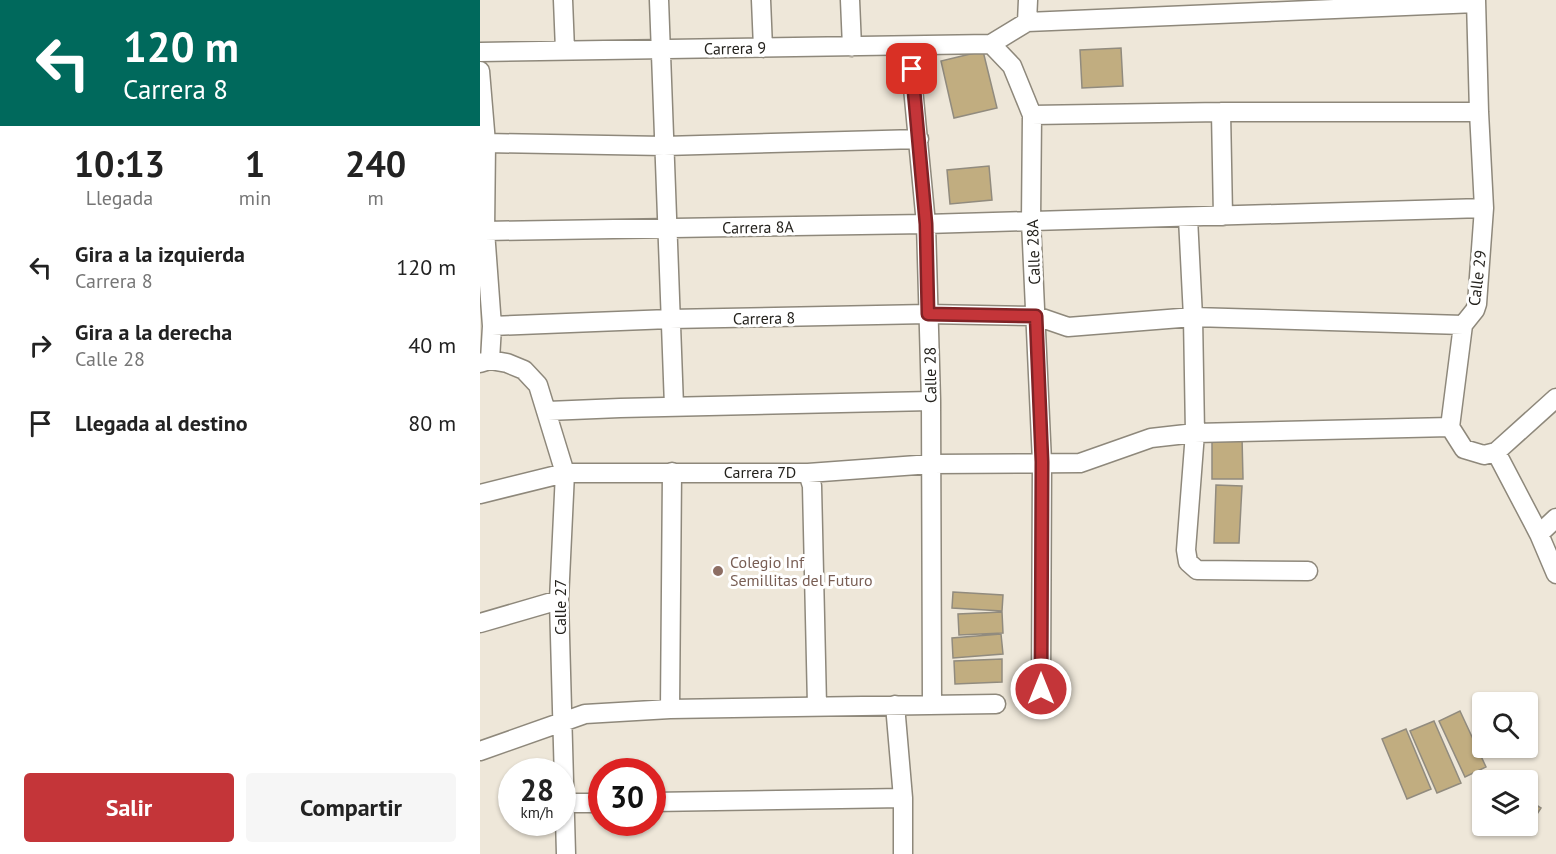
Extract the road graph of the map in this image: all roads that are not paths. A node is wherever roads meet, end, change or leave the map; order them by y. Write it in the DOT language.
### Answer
graph roads {
  1 [pos="563,0"];
  2 [pos="659,0"];
  3 [pos="761,0"];
  4 [pos="850,0"];
  5 [pos="1028,0"];
  6 [pos="1476,1"];
  7 [pos="1027,22"];
  8 [pos="991,44"];
  9 [pos="909,46"];
  10 [pos="852,47"];
  11 [pos="763,48"];
  12 [pos="660,49"];
  13 [pos="565,50"];
  14 [pos="480,52"];
  15 [pos="480,71"];
  16 [pos="1221,112"];
  17 [pos="1479,112"];
  18 [pos="1032,115"];
  19 [pos="919,138"];
  20 [pos="486,143"];
  21 [pos="664,146"];
  22 [pos="1484,208"];
  23 [pos="1223,216"];
  24 [pos="1188,218"];
  25 [pos="1031,221"];
  26 [pos="926,224"];
  27 [pos="667,228"];
  28 [pos="485,231"];
  29 [pos="928,314"];
  30 [pos="1036,316"];
  31 [pos="1193,317"];
  32 [pos="670,319"];
  33 [pos="1463,325"];
  34 [pos="492,326"];
  35 [pos="485,362"];
  36 [pos="1556,398"];
  37 [pos="931,401"];
  38 [pos="674,406"];
  39 [pos="548,411"];
  40 [pos="1450,427"];
  41 [pos="1195,433"];
  42 [pos="1496,452"];
  43 [pos="1042,462"];
  44 [pos="931,464"];
  45 [pos="672,472"];
  46 [pos="808,472"];
  47 [pos="565,473"];
  48 [pos="480,494"];
  49 [pos="1556,518"];
  50 [pos="1539,534"];
  51 [pos="1308,571"];
  52 [pos="1556,574"];
  53 [pos="559,600"];
  54 [pos="480,623"];
  55 [pos="1041,689"];
  56 [pos="996,704"];
  57 [pos="817,705"];
  58 [pos="895,705"];
  59 [pos="932,705"];
  60 [pos="670,709"];
  61 [pos="562,722"];
  62 [pos="480,751"];
  63 [pos="563,758"];
  64 [pos="903,798"];
  65 [pos="666,802"];
  66 [pos="565,836"];
  67 [pos="566,854"];
  68 [pos="903,854"];
  1 -- 13 [label="street"];
  2 -- 12 [label="street"];
  3 -- 11 [label="street"];
  4 -- 10 [label="street"];
  5 -- 7 [label="street"];
  6 -- 7 [label="street"];
  6 -- 17 [label="street, Calle 29"];
  7 -- 8 [label="street"];
  8 -- 9 [label="street, Carrera 9"];
  8 -- 18 [label="street, Calle 28A"];
  9 -- 10 [label="street, Carrera 9"];
  9 -- 19 [label="street, Calle 28"];
  10 -- 11 [label="street, Carrera 9"];
  11 -- 12 [label="street, Carrera 9"];
  12 -- 13 [label="street, Carrera 9"];
  12 -- 21 [label="street"];
  13 -- 14 [label="street, Carrera 9"];
  15 -- 20 [label="street"];
  16 -- 17 [label="street"];
  16 -- 18 [label="street"];
  16 -- 23 [label="street"];
  17 -- 22 [label="street, Calle 29"];
  18 -- 25 [label="street, Calle 28A"];
  19 -- 21 [label="street"];
  19 -- 26 [label="street, Calle 28"];
  20 -- 21 [label="street"];
  20 -- 28 [label="street"];
  21 -- 27 [label="street"];
  22 -- 23 [label="street, Carrera 8A"];
  22 -- 33 [label="street, Calle 29"];
  23 -- 24 [label="street, Carrera 8A"];
  24 -- 25 [label="street, Carrera 8A"];
  24 -- 31 [label="street"];
  25 -- 26 [label="street, Carrera 8A"];
  25 -- 30 [label="street, Calle 28A"];
  26 -- 27 [label="street, Carrera 8A"];
  26 -- 29 [label="street, Calle 28"];
  27 -- 28 [label="street, Carrera 8A"];
  27 -- 32 [label="street"];
  28 -- 34 [label="street"];
  29 -- 30 [label="street, Carrera 8"];
  29 -- 32 [label="street, Carrera 8"];
  29 -- 37 [label="street, Calle 28"];
  30 -- 31 [label="street"];
  30 -- 43 [label="street, Calle 28A"];
  31 -- 33 [label="street"];
  31 -- 41 [label="street"];
  32 -- 34 [label="street, Carrera 8"];
  32 -- 38 [label="street"];
  33 -- 40 [label="street, Calle 29"];
  34 -- 35 [label="street"];
  35 -- 39 [label="street, Calle 27"];
  36 -- 42 [label="street"];
  37 -- 38 [label="street"];
  37 -- 44 [label="street, Calle 28"];
  38 -- 39 [label="street"];
  39 -- 47 [label="street, Calle 27"];
  40 -- 41 [label="street"];
  40 -- 42 [label="street"];
  41 -- 43 [label="street"];
  41 -- 51 [label="street"];
  42 -- 50 [label="street"];
  43 -- 44 [label="street, Carrera 7D"];
  43 -- 55 [label="street, Calle 28A"];
  44 -- 46 [label="street, Carrera 7D"];
  44 -- 59 [label="street, Calle 28"];
  45 -- 46 [label="street, Carrera 7D"];
  45 -- 47 [label="street, Carrera 7D"];
  45 -- 60 [label="street"];
  46 -- 57 [label="street"];
  47 -- 48 [label="street, Carrera 7D"];
  47 -- 53 [label="street, Calle 27"];
  49 -- 50 [label="street"];
  50 -- 52 [label="street"];
  53 -- 54 [label="street"];
  53 -- 61 [label="street, Calle 27"];
  56 -- 59 [label="street"];
  57 -- 58 [label="street"];
  57 -- 60 [label="street"];
  58 -- 59 [label="street"];
  58 -- 64 [label="street"];
  60 -- 61 [label="street"];
  61 -- 62 [label="street"];
  61 -- 63 [label="street, Calle 27"];
  64 -- 65 [label="street"];
  64 -- 68 [label="street"];
  66 -- 67 [label="street, Calle 27"];
}
